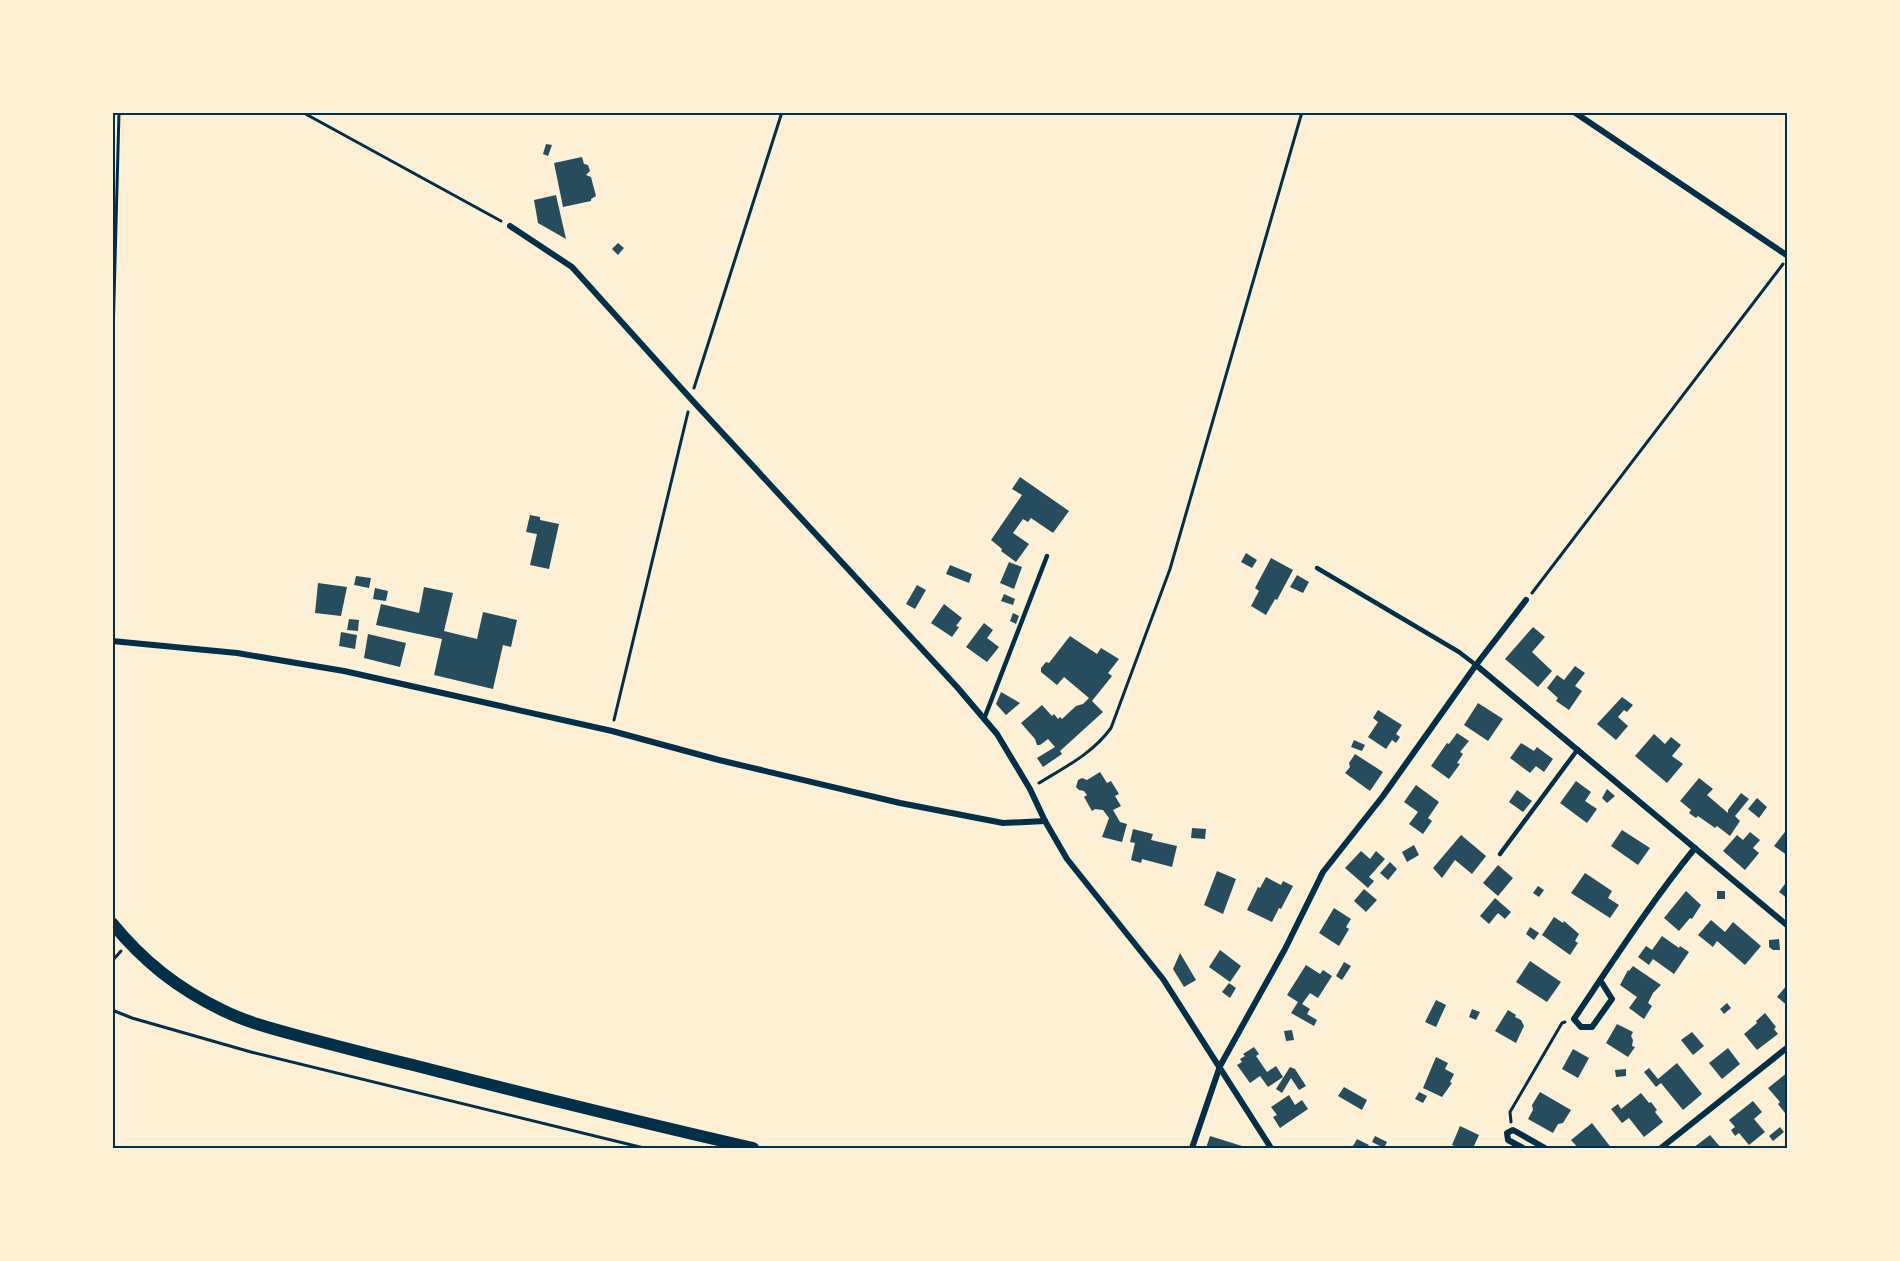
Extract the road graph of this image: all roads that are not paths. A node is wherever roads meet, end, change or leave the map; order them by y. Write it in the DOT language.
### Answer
graph roads {
  1 [pos="1574,112"];
  2 [pos="510,226"];
  3 [pos="1788,257"];
  4 [pos="1047,556"];
  5 [pos="1317,568"];
  6 [pos="1526,600"];
  7 [pos="112,641"];
  8 [pos="1476,664"];
  9 [pos="984,719"];
  10 [pos="1578,749"];
  11 [pos="1045,821"];
  12 [pos="1695,848"];
  13 [pos="1500,854"];
  14 [pos="112,923"];
  15 [pos="1788,926"];
  16 [pos="1600,980"];
  17 [pos="1788,1047"];
  18 [pos="1220,1066"];
  19 [pos="753,1149"];
  20 [pos="1192,1149"];
  21 [pos="1271,1149"];
  22 [pos="1523,1149"];
  23 [pos="1545,1149"];
  24 [pos="1661,1149"];
  1 -- 3 [label="street"];
  2 -- 9 [label="street"];
  4 -- 9 [label="lane"];
  5 -- 8 [label="lane"];
  6 -- 8 [label="street"];
  7 -- 11 [label="street"];
  8 -- 10 [label="street"];
  8 -- 18 [label="street"];
  9 -- 11 [label="street"];
  10 -- 12 [label="street"];
  10 -- 13 [label="lane"];
  11 -- 18 [label="street"];
  12 -- 15 [label="street"];
  12 -- 16 [label="street"];
  14 -- 19 [label="main road"];
  16 -- 16 [label="street"];
  17 -- 24 [label="street"];
  18 -- 20 [label="street"];
  18 -- 21 [label="street"];
  22 -- 23 [label="street"];
}
